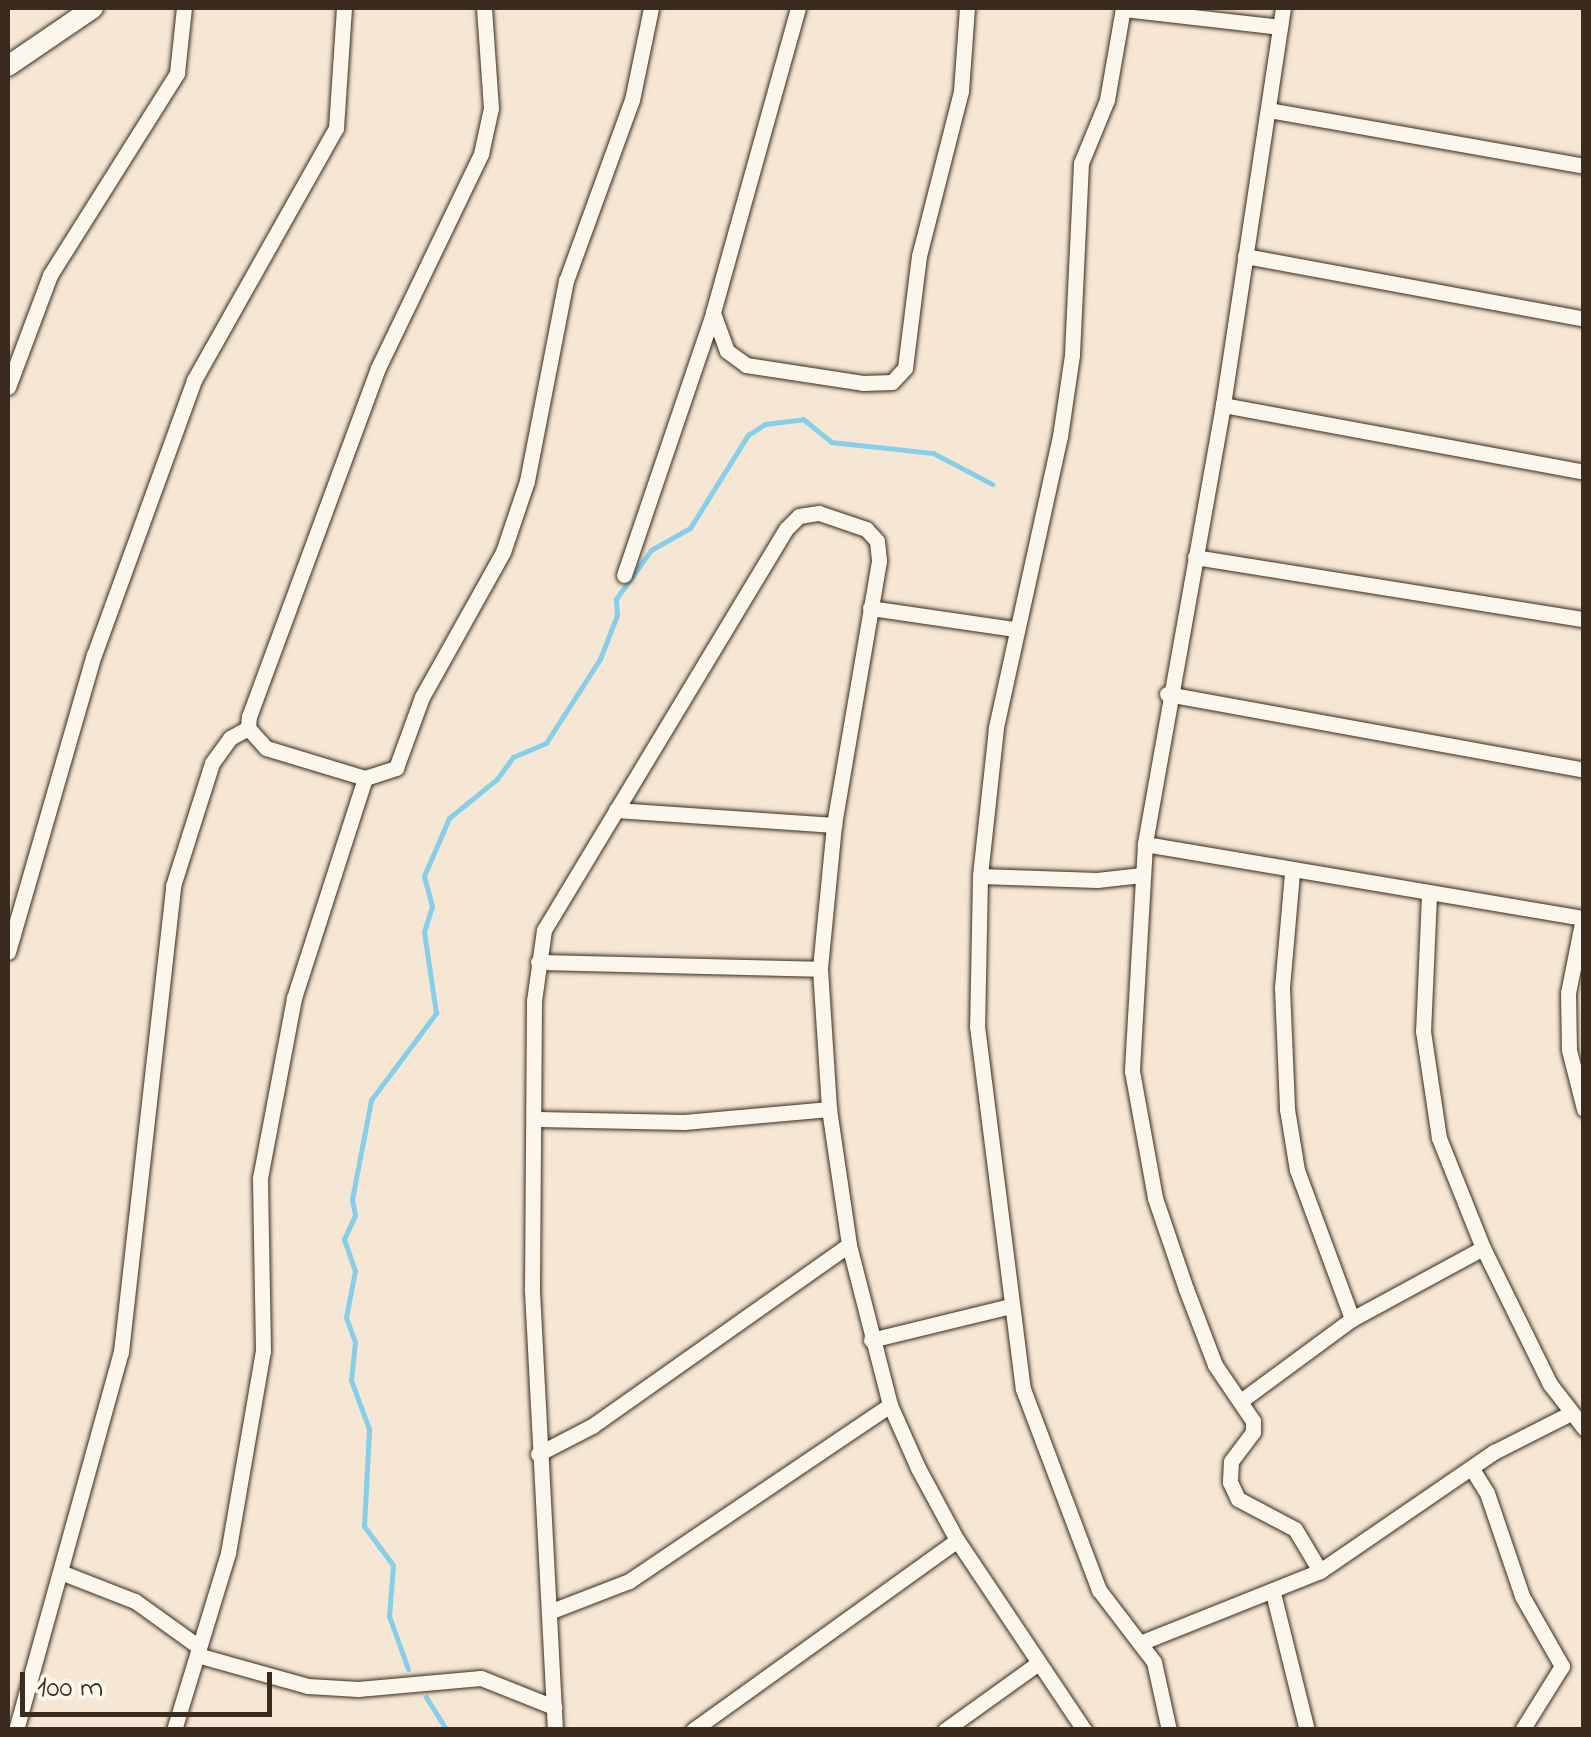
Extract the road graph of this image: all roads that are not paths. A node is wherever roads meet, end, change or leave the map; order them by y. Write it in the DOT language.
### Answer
graph roads {
  1 [pos="93,8"];
  2 [pos="184,8"];
  3 [pos="344,8"];
  4 [pos="484,8"];
  5 [pos="650,8"];
  6 [pos="798,8"];
  7 [pos="967,8"];
  8 [pos="1123,8"];
  9 [pos="1283,8"];
  10 [pos="1280,27"];
  11 [pos="8,66"];
  12 [pos="1268,110"];
  13 [pos="1584,166"];
  14 [pos="1245,256"];
  15 [pos="713,313"];
  16 [pos="1584,318"];
  17 [pos="8,387"];
  18 [pos="1223,405"];
  19 [pos="1584,472"];
  20 [pos="1195,558"];
  21 [pos="624,575"];
  22 [pos="870,608"];
  23 [pos="1584,619"];
  24 [pos="1014,629"];
  25 [pos="1167,694"];
  26 [pos="248,728"];
  27 [pos="1584,770"];
  28 [pos="364,778"];
  29 [pos="616,810"];
  30 [pos="834,825"];
  31 [pos="1145,844"];
  32 [pos="1292,873"];
  33 [pos="1142,875"];
  34 [pos="980,876"];
  35 [pos="1429,895"];
  36 [pos="1583,918"];
  37 [pos="8,952"];
  38 [pos="538,962"];
  39 [pos="820,969"];
  40 [pos="829,1109"];
  41 [pos="1584,1109"];
  42 [pos="538,1119"];
  43 [pos="850,1245"];
  44 [pos="1483,1248"];
  45 [pos="1010,1306"];
  46 [pos="1352,1319"];
  47 [pos="871,1340"];
  48 [pos="1242,1400"];
  49 [pos="890,1405"];
  50 [pos="1569,1414"];
  51 [pos="1584,1428"];
  52 [pos="538,1454"];
  53 [pos="1472,1469"];
  54 [pos="956,1540"];
  55 [pos="1320,1570"];
  56 [pos="63,1572"];
  57 [pos="1273,1594"];
  58 [pos="554,1610"];
  59 [pos="1140,1643"];
  60 [pos="198,1651"];
  61 [pos="1037,1664"];
  62 [pos="554,1707"];
  63 [pos="16,1730"];
  64 [pos="174,1730"];
  65 [pos="555,1730"];
  66 [pos="693,1730"];
  67 [pos="945,1730"];
  68 [pos="1084,1730"];
  69 [pos="1170,1730"];
  70 [pos="1308,1730"];
  71 [pos="1522,1730"];
  1 -- 11 [label="street"];
  2 -- 17 [label="street"];
  3 -- 37 [label="street"];
  4 -- 26 [label="street"];
  5 -- 28 [label="street"];
  6 -- 15 [label="street"];
  7 -- 15 [label="street"];
  8 -- 10 [label="street"];
  8 -- 24 [label="street"];
  9 -- 10 [label="street"];
  10 -- 12 [label="street"];
  12 -- 13 [label="street"];
  12 -- 14 [label="street"];
  14 -- 16 [label="street"];
  14 -- 18 [label="street"];
  15 -- 21 [label="street"];
  18 -- 19 [label="street"];
  18 -- 20 [label="street"];
  20 -- 23 [label="street"];
  20 -- 25 [label="street"];
  22 -- 24 [label="street"];
  22 -- 29 [label="street"];
  22 -- 30 [label="street"];
  24 -- 34 [label="street"];
  25 -- 27 [label="street"];
  25 -- 31 [label="street"];
  26 -- 28 [label="street"];
  26 -- 56 [label="street"];
  28 -- 60 [label="street"];
  29 -- 30 [label="street"];
  29 -- 38 [label="street"];
  30 -- 39 [label="street"];
  31 -- 32 [label="street"];
  31 -- 33 [label="street"];
  32 -- 35 [label="street"];
  32 -- 46 [label="street"];
  33 -- 34 [label="street"];
  33 -- 48 [label="street"];
  34 -- 45 [label="street"];
  35 -- 36 [label="street"];
  35 -- 44 [label="street"];
  36 -- 41 [label="street"];
  38 -- 39 [label="street"];
  38 -- 42 [label="street"];
  39 -- 40 [label="street"];
  40 -- 42 [label="street"];
  40 -- 43 [label="street"];
  42 -- 52 [label="street"];
  43 -- 47 [label="street"];
  43 -- 52 [label="street"];
  44 -- 46 [label="street"];
  44 -- 50 [label="street"];
  45 -- 47 [label="street"];
  45 -- 59 [label="street"];
  46 -- 48 [label="street"];
  47 -- 49 [label="street"];
  48 -- 55 [label="street"];
  49 -- 54 [label="street"];
  49 -- 58 [label="street"];
  50 -- 51 [label="street"];
  50 -- 53 [label="street"];
  52 -- 58 [label="street"];
  53 -- 55 [label="street"];
  53 -- 71 [label="street"];
  54 -- 61 [label="street"];
  54 -- 66 [label="street"];
  55 -- 57 [label="street"];
  56 -- 60 [label="street"];
  56 -- 63 [label="street"];
  57 -- 59 [label="street"];
  57 -- 70 [label="street"];
  58 -- 62 [label="street"];
  59 -- 69 [label="street"];
  60 -- 62 [label="street"];
  60 -- 64 [label="street"];
  61 -- 67 [label="street"];
  61 -- 68 [label="street"];
  62 -- 65 [label="street"];
}
